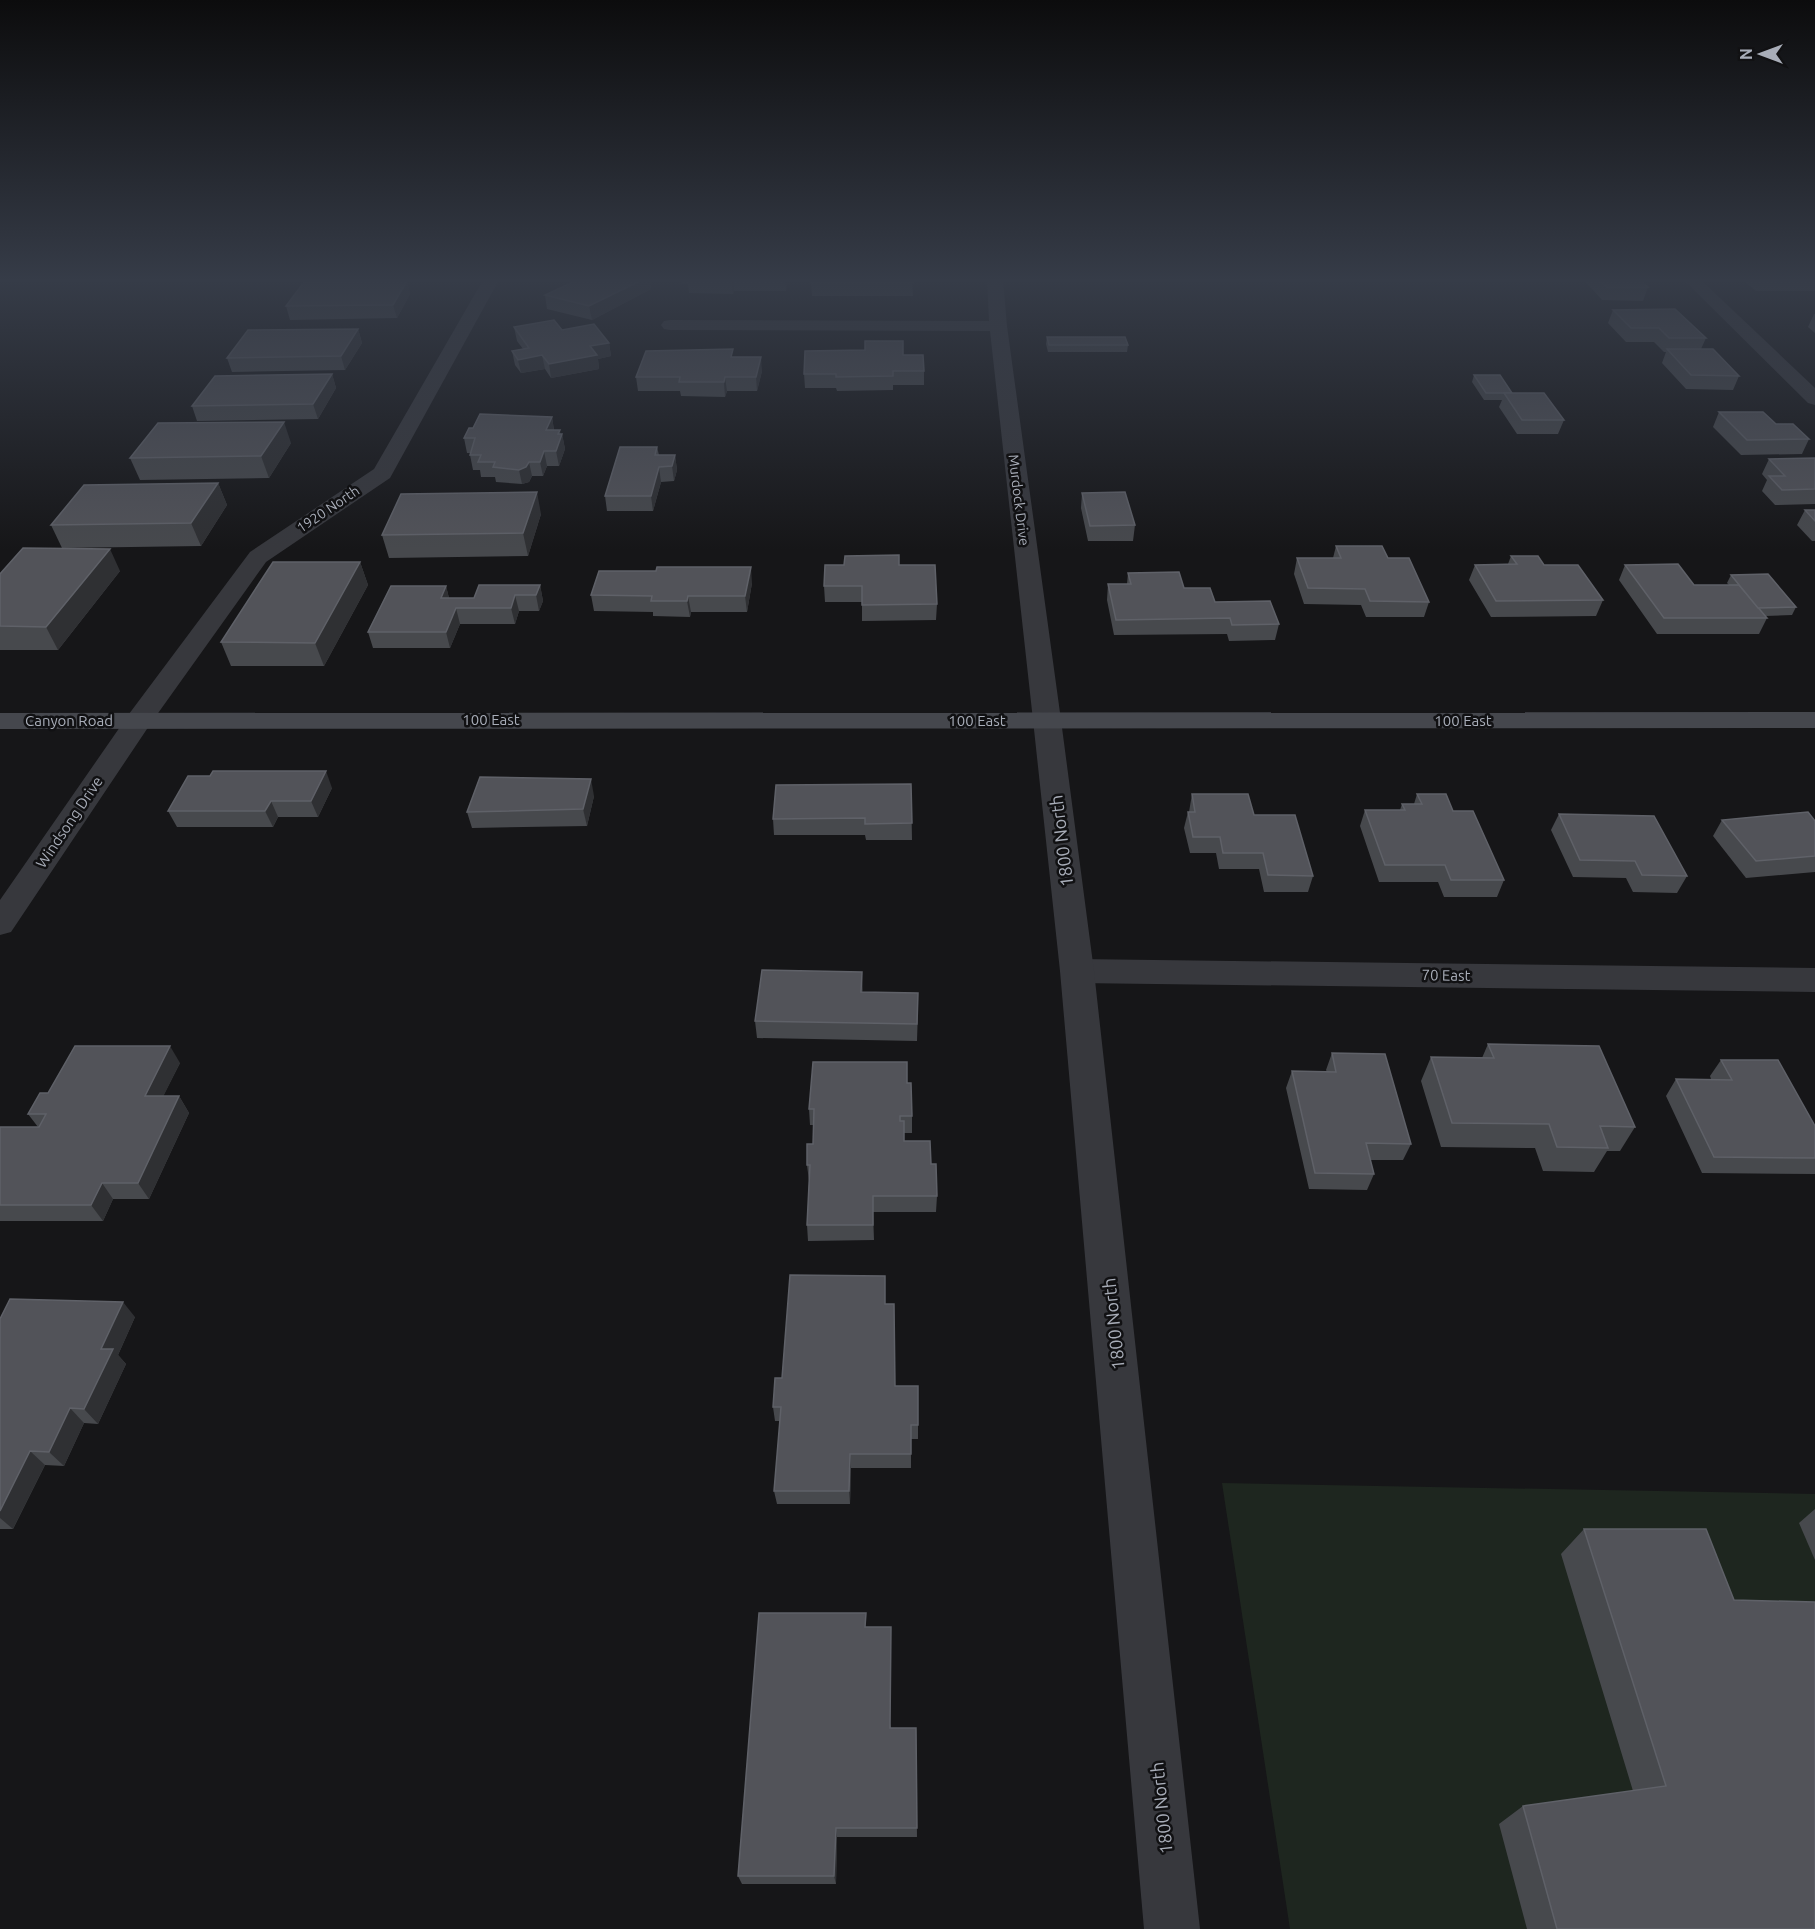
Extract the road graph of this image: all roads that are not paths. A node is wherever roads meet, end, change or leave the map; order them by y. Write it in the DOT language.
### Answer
graph roads {
  1 [pos="440,370"];
  2 [pos="1003,370"];
  3 [pos="1784,370"];
  4 [pos="1794,380"];
  5 [pos="1815,380"];
  6 [pos="1815,399"];
  7 [pos="139,720"];
  8 [pos="1047,720"];
  9 [pos="1815,720"];
  10 [pos="0,721"];
  11 [pos="0,924"];
  12 [pos="1077,971"];
  13 [pos="1815,980"];
  14 [pos="1172,1929"];
  1 -- 7 [label="street, 1920 North"];
  2 -- 8 [label="street, Murdock Drive"];
  3 -- 4 [label="street"];
  4 -- 5 [label="street"];
  4 -- 6 [label="street"];
  7 -- 8 [label="main road, 100 East"];
  7 -- 10 [label="main road, Canyon Road"];
  7 -- 11 [label="street, Windsong Drive"];
  8 -- 9 [label="main road, 100 East"];
  8 -- 12 [label="street, 1800 North"];
  12 -- 13 [label="street, 70 East"];
  12 -- 14 [label="street, 1800 North"];
}
